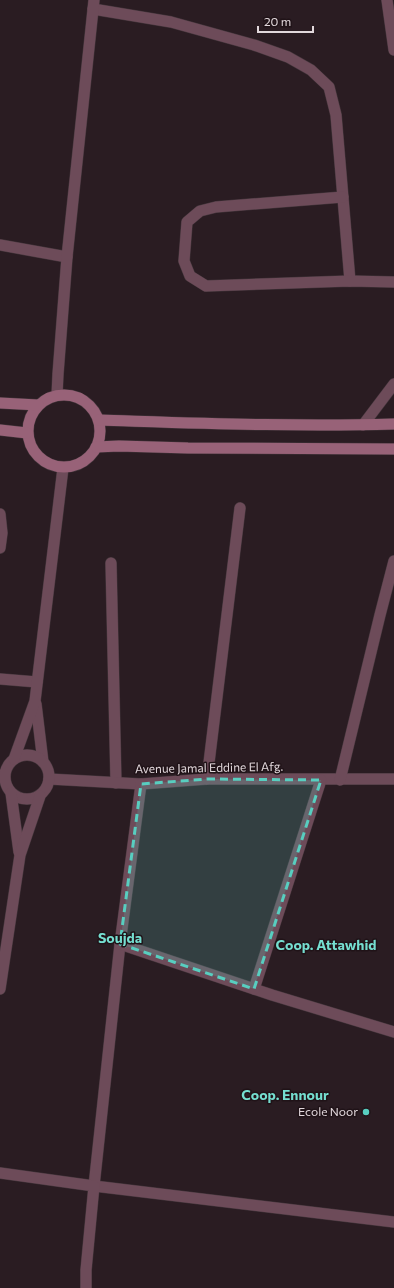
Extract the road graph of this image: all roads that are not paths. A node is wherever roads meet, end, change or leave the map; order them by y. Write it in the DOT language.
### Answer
graph roads {
  1 [pos="387,0"];
  2 [pos="93,4"];
  3 [pos="394,50"];
  4 [pos="343,197"];
  5 [pos="0,245"];
  6 [pos="68,257"];
  7 [pos="350,281"];
  8 [pos="394,282"];
  9 [pos="394,384"];
  10 [pos="57,395"];
  11 [pos="0,403"];
  12 [pos="38,405"];
  13 [pos="99,420"];
  14 [pos="394,424"];
  15 [pos="363,425"];
  16 [pos="0,430"];
  17 [pos="27,433"];
  18 [pos="96,446"];
  19 [pos="394,449"];
  20 [pos="63,468"];
  21 [pos="240,508"];
  22 [pos="0,514"];
  23 [pos="0,548"];
  24 [pos="394,562"];
  25 [pos="111,564"];
  26 [pos="0,679"];
  27 [pos="38,682"];
  28 [pos="35,701"];
  29 [pos="14,759"];
  30 [pos="43,762"];
  31 [pos="2,775"];
  32 [pos="49,779"];
  33 [pos="207,779"];
  34 [pos="394,779"];
  35 [pos="321,780"];
  36 [pos="340,780"];
  37 [pos="116,782"];
  38 [pos="141,784"];
  39 [pos="11,793"];
  40 [pos="40,796"];
  41 [pos="20,855"];
  42 [pos="120,944"];
  43 [pos="254,989"];
  44 [pos="0,990"];
  45 [pos="394,1032"];
  46 [pos="0,1173"];
  47 [pos="94,1186"];
  48 [pos="394,1222"];
  49 [pos="86,1288"];
  1 -- 3 [label="street"];
  2 -- 4 [label="street"];
  2 -- 6 [label="street"];
  4 -- 7 [label="street"];
  4 -- 7 [label="street"];
  5 -- 6 [label="street"];
  6 -- 10 [label="street"];
  7 -- 8 [label="street"];
  9 -- 15 [label="street"];
  10 -- 12 [label="main road"];
  10 -- 13 [label="main road"];
  11 -- 12 [label="main road"];
  12 -- 17 [label="main road"];
  13 -- 15 [label="main road"];
  13 -- 18 [label="main road"];
  14 -- 15 [label="main road"];
  16 -- 17 [label="main road"];
  17 -- 20 [label="main road"];
  18 -- 19 [label="main road"];
  18 -- 20 [label="main road"];
  20 -- 27 [label="street"];
  21 -- 33 [label="street"];
  22 -- 23 [label="street"];
  24 -- 36 [label="street"];
  25 -- 37 [label="street"];
  26 -- 27 [label="street"];
  27 -- 28 [label="street"];
  28 -- 29 [label="street"];
  28 -- 30 [label="street"];
  29 -- 30 [label="street"];
  29 -- 31 [label="street"];
  30 -- 32 [label="street"];
  31 -- 39 [label="street"];
  32 -- 37 [label="street, Avenue Jamal Eddine El Afg."];
  32 -- 40 [label="street"];
  33 -- 35 [label="street, Avenue Jamal Eddine El Afg."];
  33 -- 38 [label="street, Avenue Jamal Eddine El Afg."];
  34 -- 36 [label="street, Avenue Jamal Eddine El Afg."];
  35 -- 36 [label="street, Avenue Jamal Eddine El Afg."];
  35 -- 43 [label="street"];
  37 -- 38 [label="street, Avenue Jamal Eddine El Afg."];
  38 -- 42 [label="street"];
  39 -- 40 [label="street"];
  39 -- 41 [label="street"];
  40 -- 41 [label="street"];
  41 -- 44 [label="street"];
  42 -- 43 [label="street"];
  42 -- 47 [label="street"];
  43 -- 45 [label="street"];
  46 -- 47 [label="street"];
  47 -- 48 [label="street"];
  47 -- 49 [label="street"];
}
